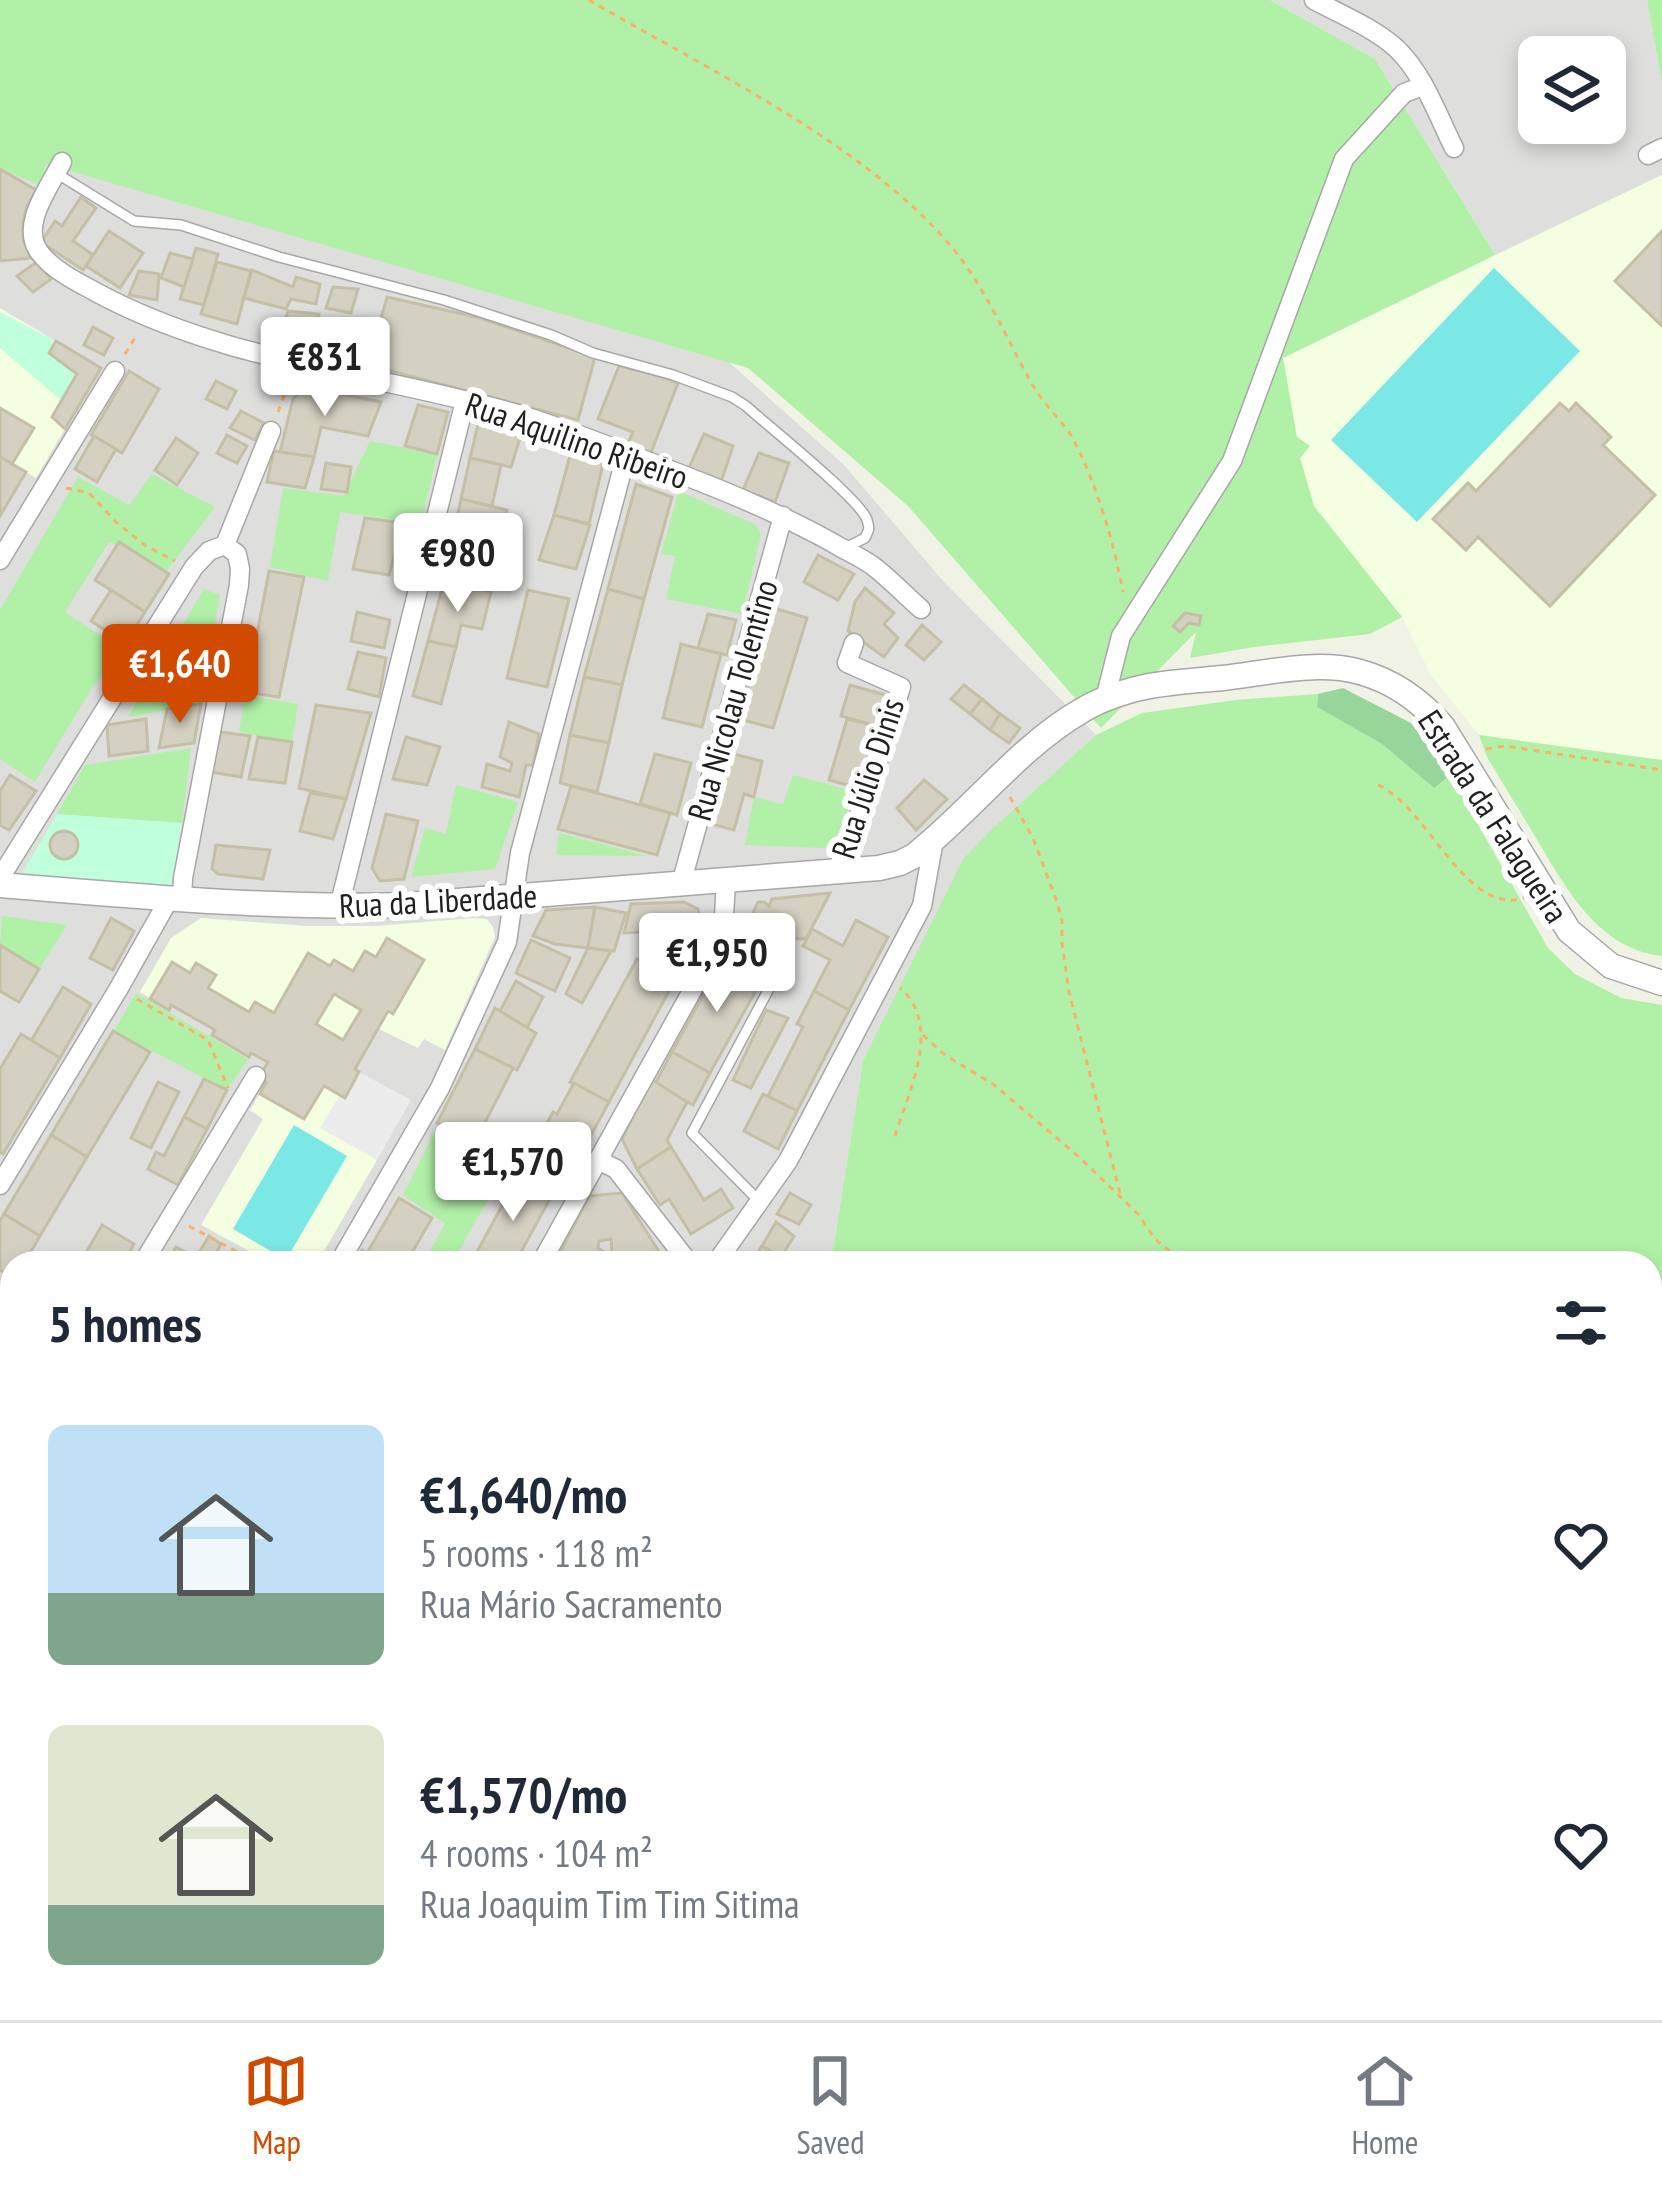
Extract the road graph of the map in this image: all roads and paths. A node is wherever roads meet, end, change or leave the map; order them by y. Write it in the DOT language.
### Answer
graph roads {
  1 [pos="590,0"];
  2 [pos="1314,0"];
  3 [pos="1424,86"];
  4 [pos="1454,148"];
  5 [pos="59,168"];
  6 [pos="147,318"];
  7 [pos="296,363"];
  8 [pos="116,371"];
  9 [pos="465,401"];
  10 [pos="271,431"];
  11 [pos="627,452"];
  12 [pos="46,483"];
  13 [pos="783,516"];
  14 [pos="225,545"];
  15 [pos="842,549"];
  16 [pos="0,560"];
  17 [pos="192,571"];
  18 [pos="1123,590"];
  19 [pos="921,609"];
  20 [pos="854,643"];
  21 [pos="1105,699"];
  22 [pos="1459,752"];
  23 [pos="1662,770"];
  24 [pos="1001,777"];
  25 [pos="1378,785"];
  26 [pos="934,840"];
  27 [pos="836,873"];
  28 [pos="726,881"];
  29 [pos="0,882"];
  30 [pos="682,884"];
  31 [pos="1542,890"];
  32 [pos="514,897"];
  33 [pos="176,899"];
  34 [pos="339,907"];
  35 [pos="778,970"];
  36 [pos="884,976"];
  37 [pos="1662,983"];
  38 [pos="119,988"];
  39 [pos="923,1035"];
  40 [pos="256,1076"];
  41 [pos="234,1113"];
  42 [pos="895,1136"];
  43 [pos="598,1160"];
  44 [pos="0,1185"];
  45 [pos="1121,1197"];
  46 [pos="760,1202"];
  47 [pos="172,1216"];
  48 [pos="150,1251"];
  49 [pos="236,1251"];
  50 [pos="345,1251"];
  51 [pos="548,1251"];
  52 [pos="679,1251"];
  53 [pos="725,1251"];
  54 [pos="1170,1251"];
  1 -- 18 [label="path"];
  2 -- 3 [label="street"];
  3 -- 4 [label="street"];
  3 -- 21 [label="street"];
  5 -- 6 [label="street, Rua Aquilino Ribeiro"];
  5 -- 15 [label="lane"];
  6 -- 7 [label="street, Rua Aquilino Ribeiro"];
  6 -- 8 [label="path"];
  7 -- 9 [label="street, Rua Aquilino Ribeiro"];
  7 -- 10 [label="path"];
  8 -- 12 [label="street"];
  9 -- 11 [label="street, Rua Aquilino Ribeiro"];
  9 -- 34 [label="street"];
  10 -- 14 [label="street"];
  11 -- 13 [label="street, Rua Aquilino Ribeiro"];
  11 -- 32 [label="street"];
  12 -- 16 [label="street"];
  12 -- 17 [label="path"];
  13 -- 15 [label="street, Rua Aquilino Ribeiro"];
  13 -- 30 [label="street, Rua Nicolau Tolentino"];
  14 -- 17 [label="street"];
  14 -- 33 [label="street"];
  15 -- 19 [label="street, Rua Aquilino Ribeiro"];
  17 -- 29 [label="street"];
  20 -- 27 [label="street, Rua Júlio Dinis"];
  21 -- 22 [label="street, Estrada da Falagueira"];
  21 -- 24 [label="street, Rua da Liberdade"];
  22 -- 23 [label="path"];
  22 -- 31 [label="street, Estrada da Falagueira"];
  24 -- 26 [label="street, Rua da Liberdade"];
  24 -- 45 [label="path"];
  25 -- 31 [label="path"];
  26 -- 27 [label="street, Rua da Liberdade"];
  26 -- 36 [label="street"];
  27 -- 28 [label="street, Rua da Liberdade"];
  28 -- 30 [label="street, Rua da Liberdade"];
  28 -- 43 [label="street"];
  29 -- 33 [label="street, Rua da Liberdade"];
  30 -- 32 [label="street, Rua da Liberdade"];
  31 -- 37 [label="street, Estrada da Falagueira"];
  32 -- 34 [label="street, Rua da Liberdade"];
  32 -- 50 [label="street"];
  33 -- 34 [label="street, Rua da Liberdade"];
  33 -- 38 [label="street"];
  35 -- 46 [label="lane"];
  36 -- 39 [label="path"];
  36 -- 46 [label="street"];
  38 -- 41 [label="path"];
  38 -- 44 [label="street"];
  39 -- 42 [label="path"];
  39 -- 45 [label="path"];
  40 -- 41 [label="street"];
  41 -- 47 [label="street"];
  43 -- 51 [label="street"];
  43 -- 52 [label="street"];
  45 -- 54 [label="path"];
  46 -- 53 [label="street"];
  47 -- 48 [label="street"];
  47 -- 49 [label="path"];
}
